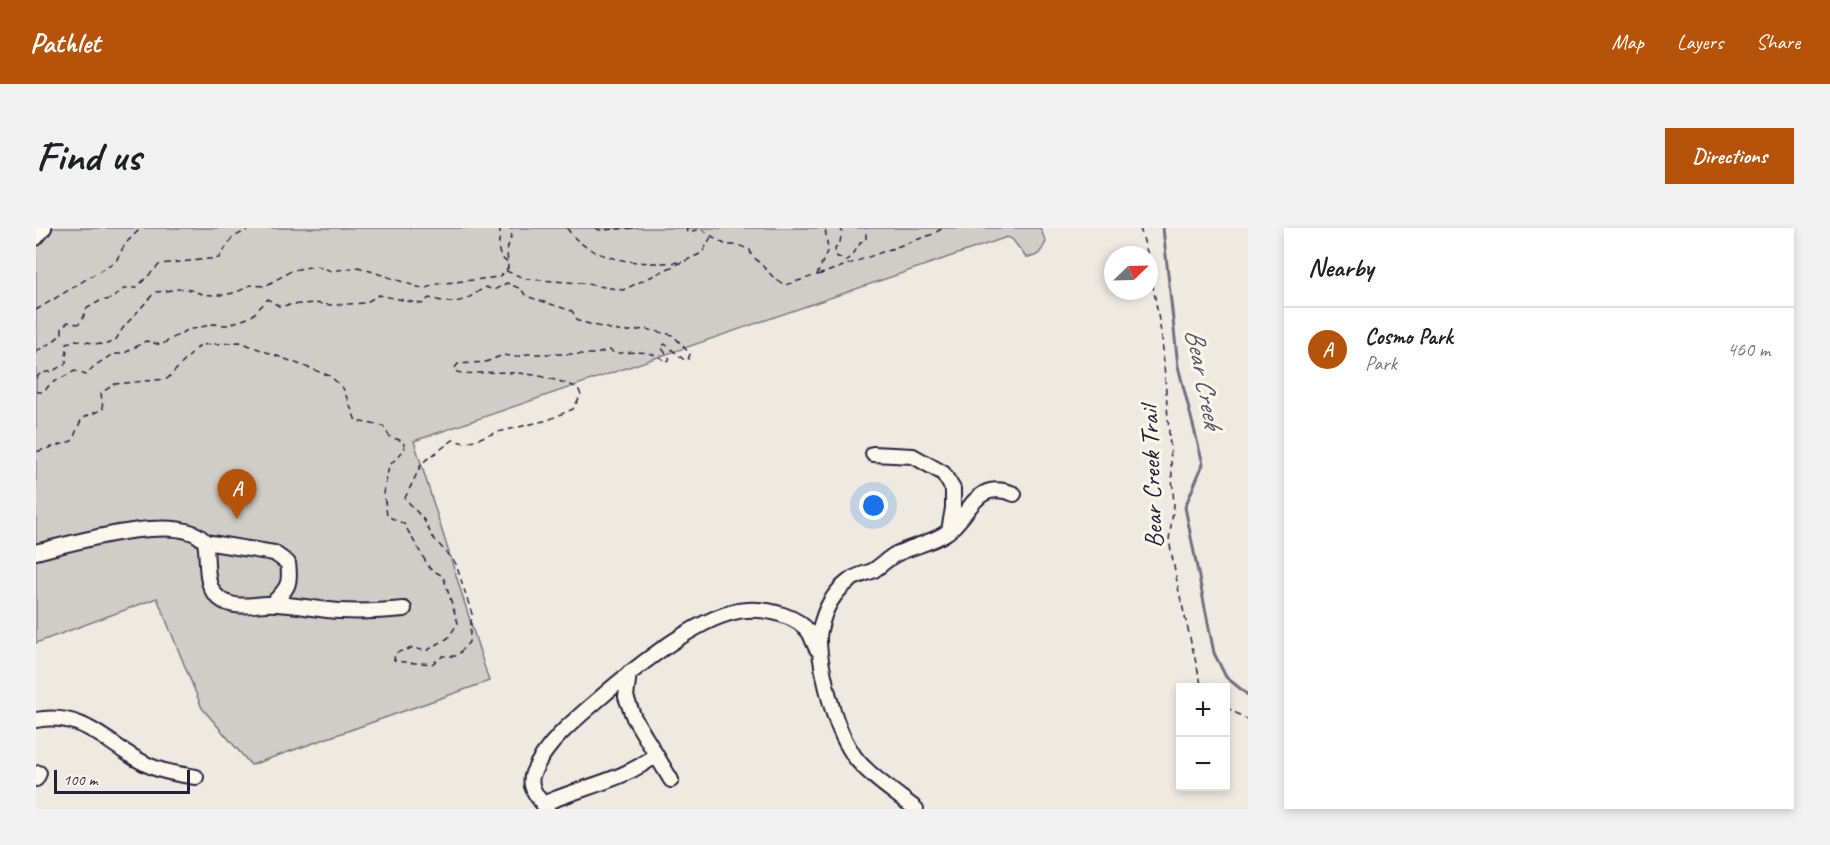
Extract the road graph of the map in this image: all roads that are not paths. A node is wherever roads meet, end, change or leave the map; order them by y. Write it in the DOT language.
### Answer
graph roads {
  1 [pos="44,228"];
  2 [pos="36,238"];
  3 [pos="873,454"];
  4 [pos="1014,494"];
  5 [pos="949,531"];
  6 [pos="205,542"];
  7 [pos="36,552"];
  8 [pos="273,603"];
  9 [pos="404,609"];
  10 [pos="820,656"];
  11 [pos="629,673"];
  12 [pos="36,720"];
  13 [pos="656,754"];
  14 [pos="196,777"];
  15 [pos="671,780"];
  16 [pos="545,807"];
  17 [pos="916,809"];
  1 -- 2 [label="lane"];
  3 -- 5 [label="lane"];
  4 -- 5 [label="lane"];
  5 -- 10 [label="lane"];
  6 -- 7 [label="lane"];
  6 -- 8 [label="lane"];
  6 -- 8 [label="lane"];
  8 -- 9 [label="lane"];
  10 -- 11 [label="lane"];
  10 -- 17 [label="lane"];
  11 -- 13 [label="lane"];
  11 -- 16 [label="lane"];
  12 -- 14 [label="lane"];
  13 -- 15 [label="lane"];
  13 -- 16 [label="lane"];
}
